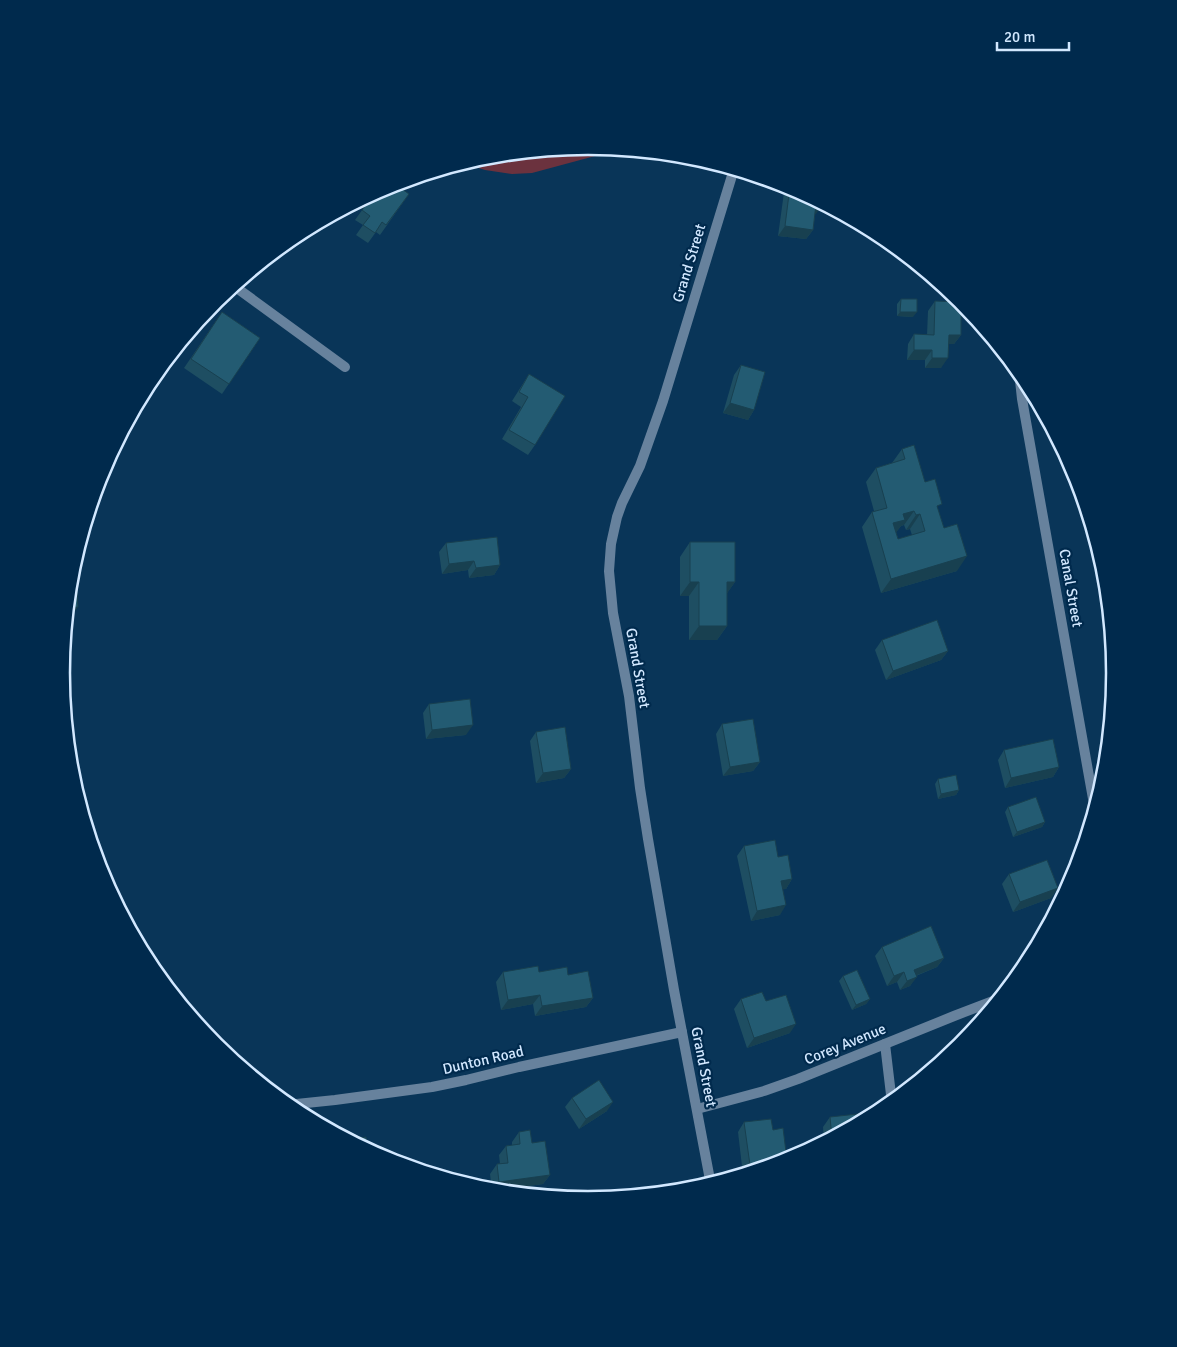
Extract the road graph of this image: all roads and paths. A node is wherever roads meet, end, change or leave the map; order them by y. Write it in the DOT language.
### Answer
graph roads {
  1 [pos="732,176"];
  2 [pos="240,290"];
  3 [pos="345,367"];
  4 [pos="1021,387"];
  5 [pos="1092,795"];
  6 [pos="988,1003"];
  7 [pos="682,1032"];
  8 [pos="885,1044"];
  9 [pos="891,1095"];
  10 [pos="298,1104"];
  11 [pos="697,1109"];
  12 [pos="710,1177"];
  1 -- 7 [label="street, Grand Street"];
  2 -- 3 [label="street"];
  4 -- 5 [label="street, Canal Street"];
  6 -- 8 [label="street, Corey Avenue"];
  7 -- 10 [label="street, Dunton Road"];
  7 -- 11 [label="street, Grand Street"];
  8 -- 9 [label="street"];
  8 -- 11 [label="street, Corey Avenue"];
  11 -- 12 [label="street, Grand Street"];
}
